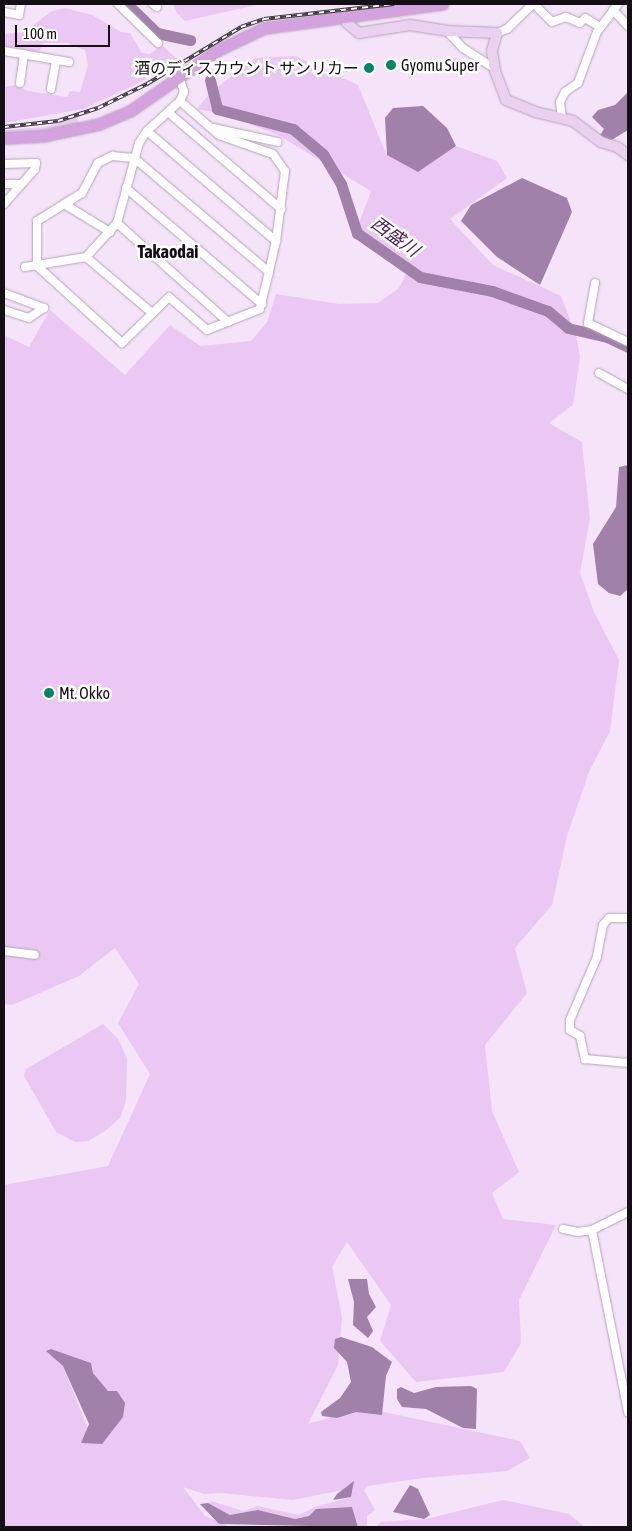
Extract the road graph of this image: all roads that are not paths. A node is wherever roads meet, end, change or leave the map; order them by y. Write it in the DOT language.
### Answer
graph roads {
  1 [pos="20,4"];
  2 [pos="118,4"];
  3 [pos="442,4"];
  4 [pos="533,4"];
  5 [pos="615,7"];
  6 [pos="4,12"];
  7 [pos="347,23"];
  8 [pos="628,26"];
  9 [pos="600,28"];
  10 [pos="447,31"];
  11 [pos="497,33"];
  12 [pos="158,43"];
  13 [pos="4,51"];
  14 [pos="24,54"];
  15 [pos="56,60"];
  16 [pos="69,62"];
  17 [pos="494,68"];
  18 [pos="179,77"];
  19 [pos="20,83"];
  20 [pos="51,89"];
  21 [pos="180,101"];
  22 [pos="169,113"];
  23 [pos="562,117"];
  24 [pos="211,128"];
  25 [pos="147,131"];
  26 [pos="4,138"];
  27 [pos="278,142"];
  28 [pos="628,155"];
  29 [pos="134,158"];
  30 [pos="4,164"];
  31 [pos="4,184"];
  32 [pos="19,184"];
  33 [pos="126,188"];
  34 [pos="4,204"];
  35 [pos="64,204"];
  36 [pos="281,209"];
  37 [pos="117,223"];
  38 [pos="110,232"];
  39 [pos="276,241"];
  40 [pos="86,257"];
  41 [pos="37,266"];
  42 [pos="25,267"];
  43 [pos="269,272"];
  44 [pos="596,283"];
  45 [pos="4,293"];
  46 [pos="262,304"];
  47 [pos="4,310"];
  48 [pos="152,313"];
  49 [pos="228,322"];
  50 [pos="628,342"];
  51 [pos="599,373"];
  52 [pos="628,389"];
  53 [pos="628,918"];
  54 [pos="4,951"];
  55 [pos="35,955"];
  56 [pos="628,1063"];
  57 [pos="628,1212"];
  58 [pos="563,1229"];
  59 [pos="592,1230"];
  60 [pos="628,1412"];
  1 -- 6 [label="street"];
  2 -- 12 [label="street"];
  3 -- 18 [label="main road"];
  4 -- 9 [label="street"];
  4 -- 11 [label="street"];
  5 -- 8 [label="street"];
  5 -- 9 [label="street"];
  7 -- 10 [label="main road"];
  9 -- 23 [label="street"];
  10 -- 11 [label="main road"];
  10 -- 17 [label="street"];
  11 -- 17 [label="main road"];
  13 -- 14 [label="street"];
  14 -- 15 [label="street"];
  14 -- 19 [label="street"];
  15 -- 16 [label="street"];
  15 -- 20 [label="street"];
  17 -- 23 [label="main road"];
  18 -- 21 [label="street"];
  18 -- 26 [label="main road"];
  21 -- 22 [label="street"];
  21 -- 24 [label="street"];
  22 -- 25 [label="street"];
  22 -- 36 [label="street"];
  23 -- 28 [label="main road"];
  24 -- 27 [label="street"];
  24 -- 36 [label="street"];
  25 -- 29 [label="street"];
  25 -- 39 [label="street"];
  29 -- 33 [label="street"];
  29 -- 35 [label="street"];
  29 -- 43 [label="street"];
  30 -- 32 [label="street"];
  31 -- 32 [label="street"];
  32 -- 34 [label="street"];
  33 -- 37 [label="street"];
  33 -- 46 [label="street"];
  35 -- 38 [label="street"];
  35 -- 41 [label="street"];
  36 -- 39 [label="street"];
  37 -- 38 [label="street"];
  37 -- 49 [label="street"];
  38 -- 40 [label="street"];
  39 -- 43 [label="street"];
  40 -- 41 [label="street"];
  40 -- 48 [label="street"];
  41 -- 42 [label="street"];
  41 -- 48 [label="street"];
  43 -- 46 [label="street"];
  44 -- 50 [label="street"];
  45 -- 47 [label="street"];
  46 -- 49 [label="street"];
  48 -- 49 [label="street"];
  51 -- 52 [label="street"];
  53 -- 56 [label="street"];
  54 -- 55 [label="street"];
  57 -- 59 [label="street"];
  58 -- 59 [label="street"];
  59 -- 60 [label="street"];
}
